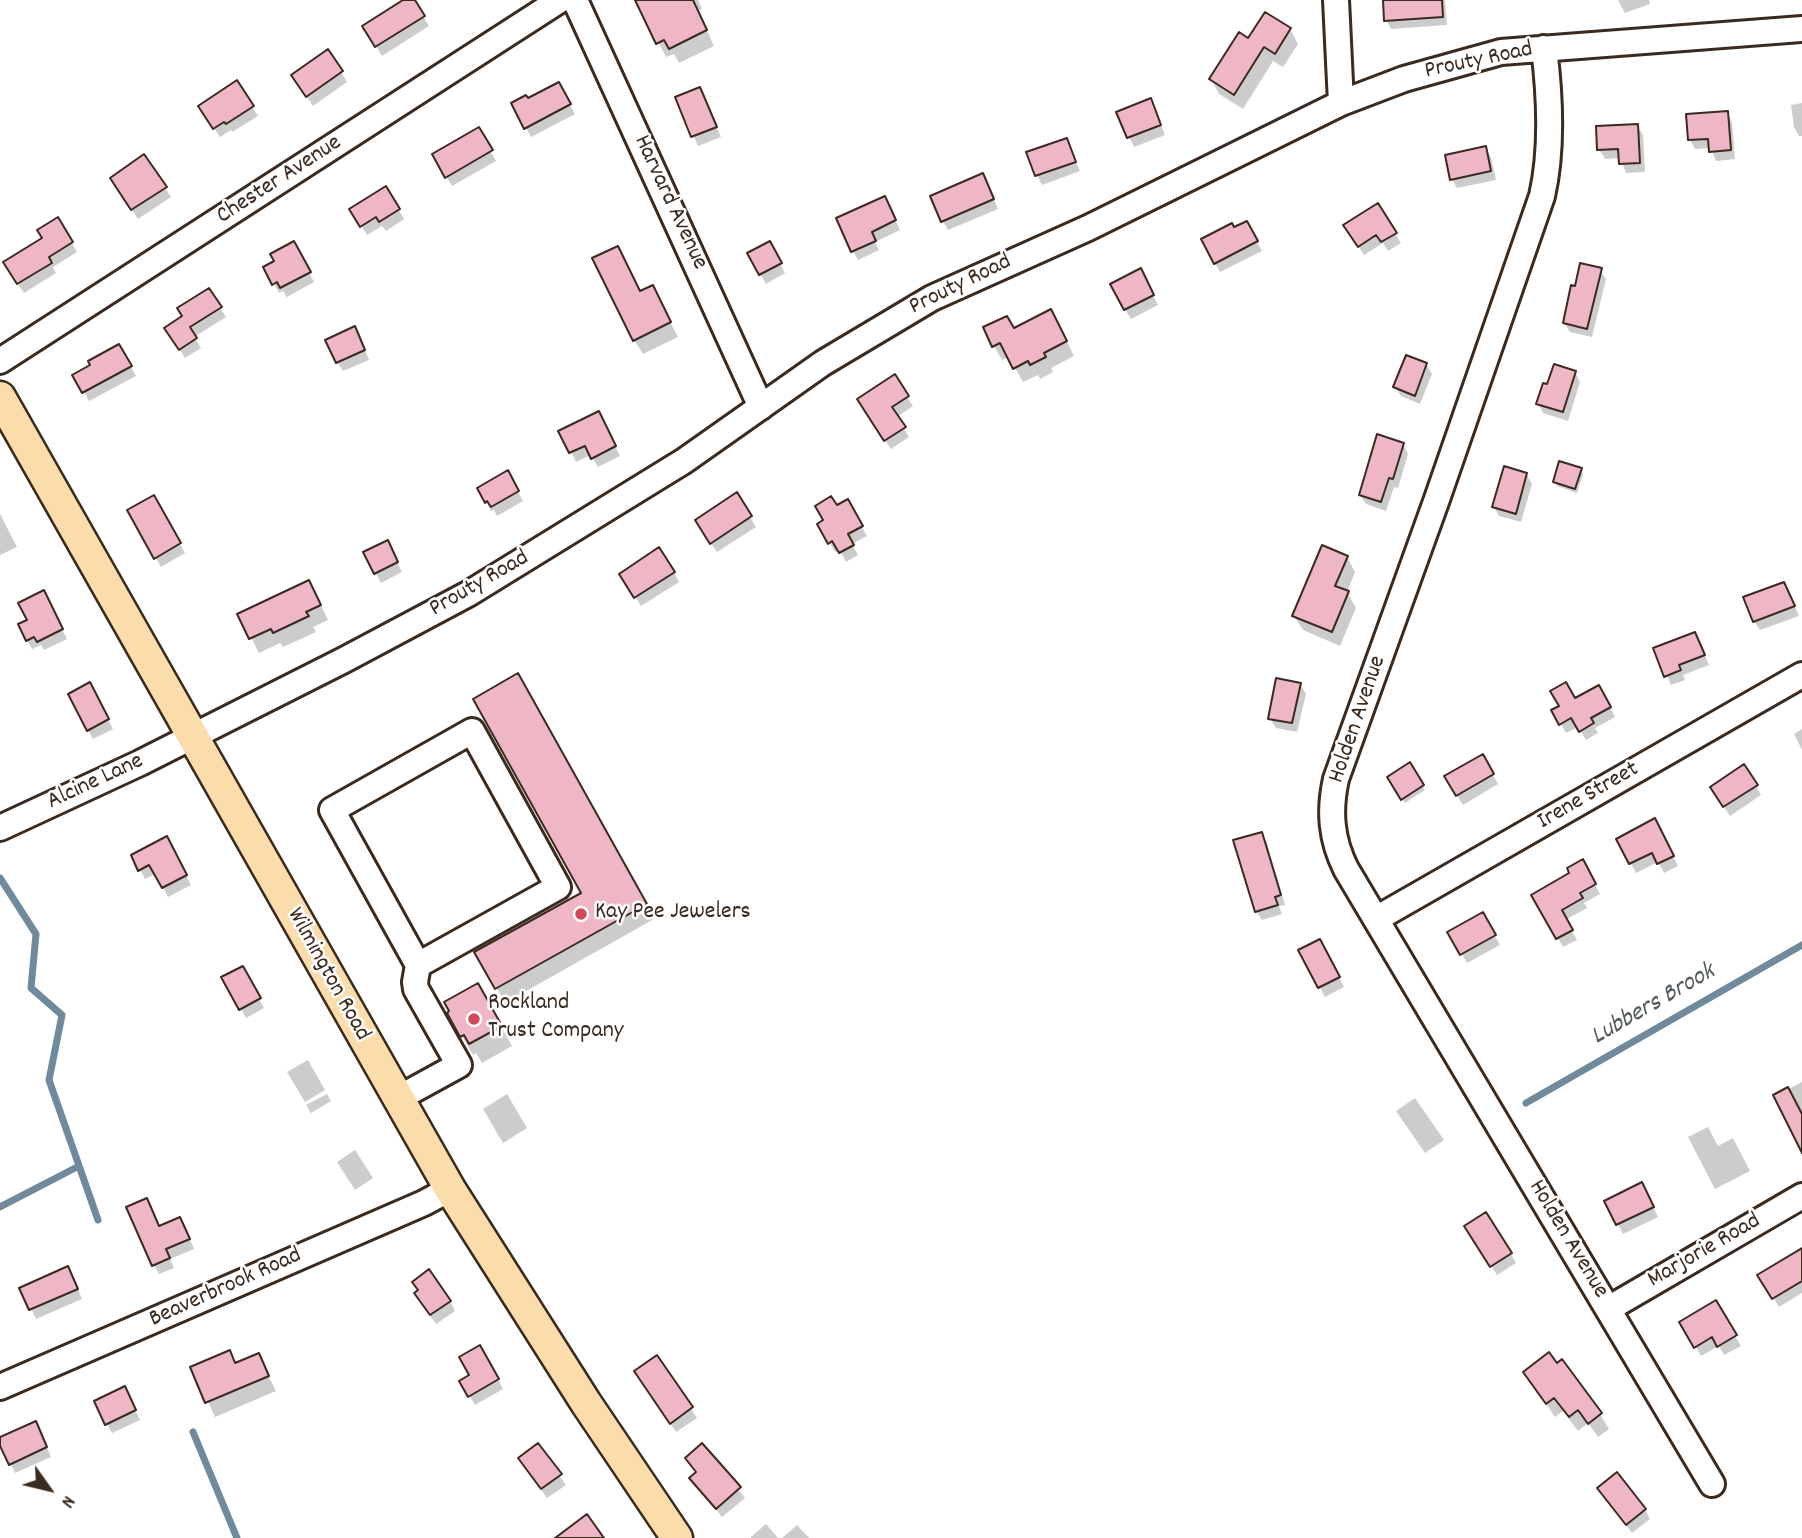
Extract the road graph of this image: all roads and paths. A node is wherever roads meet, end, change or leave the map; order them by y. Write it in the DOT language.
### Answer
graph roads {
  1 [pos="560,0"];
  2 [pos="575,0"];
  3 [pos="1336,0"];
  4 [pos="1802,29"];
  5 [pos="1544,48"];
  6 [pos="1341,103"];
  7 [pos="0,361"];
  8 [pos="0,397"];
  9 [pos="761,407"];
  10 [pos="1802,675"];
  11 [pos="192,736"];
  12 [pos="0,828"];
  13 [pos="1376,919"];
  14 [pos="418,965"];
  15 [pos="397,1099"];
  16 [pos="450,1189"];
  17 [pos="1802,1196"];
  18 [pos="1608,1309"];
  19 [pos="0,1387"];
  20 [pos="1712,1484"];
  21 [pos="677,1538"];
  1 -- 7 [label="street, Chester Avenue"];
  2 -- 9 [label="street, Harvard Avenue"];
  3 -- 6 [label="street"];
  4 -- 5 [label="street, Prouty Road"];
  5 -- 6 [label="street, Prouty Road"];
  5 -- 13 [label="street, Holden Avenue"];
  6 -- 9 [label="street, Prouty Road"];
  8 -- 11 [label="main road, Wilmington Road"];
  9 -- 11 [label="street, Prouty Road"];
  10 -- 13 [label="street, Irene Street"];
  11 -- 12 [label="street, Alcine Lane"];
  11 -- 15 [label="main road, Wilmington Road"];
  13 -- 18 [label="street, Holden Avenue"];
  14 -- 14 [label="street"];
  14 -- 15 [label="street"];
  15 -- 16 [label="main road, Wilmington Road"];
  16 -- 19 [label="street, Beaverbrook Road"];
  16 -- 21 [label="main road, Wilmington Road"];
  17 -- 18 [label="street, Marjorie Road"];
  18 -- 20 [label="street, Holden Avenue"];
}
